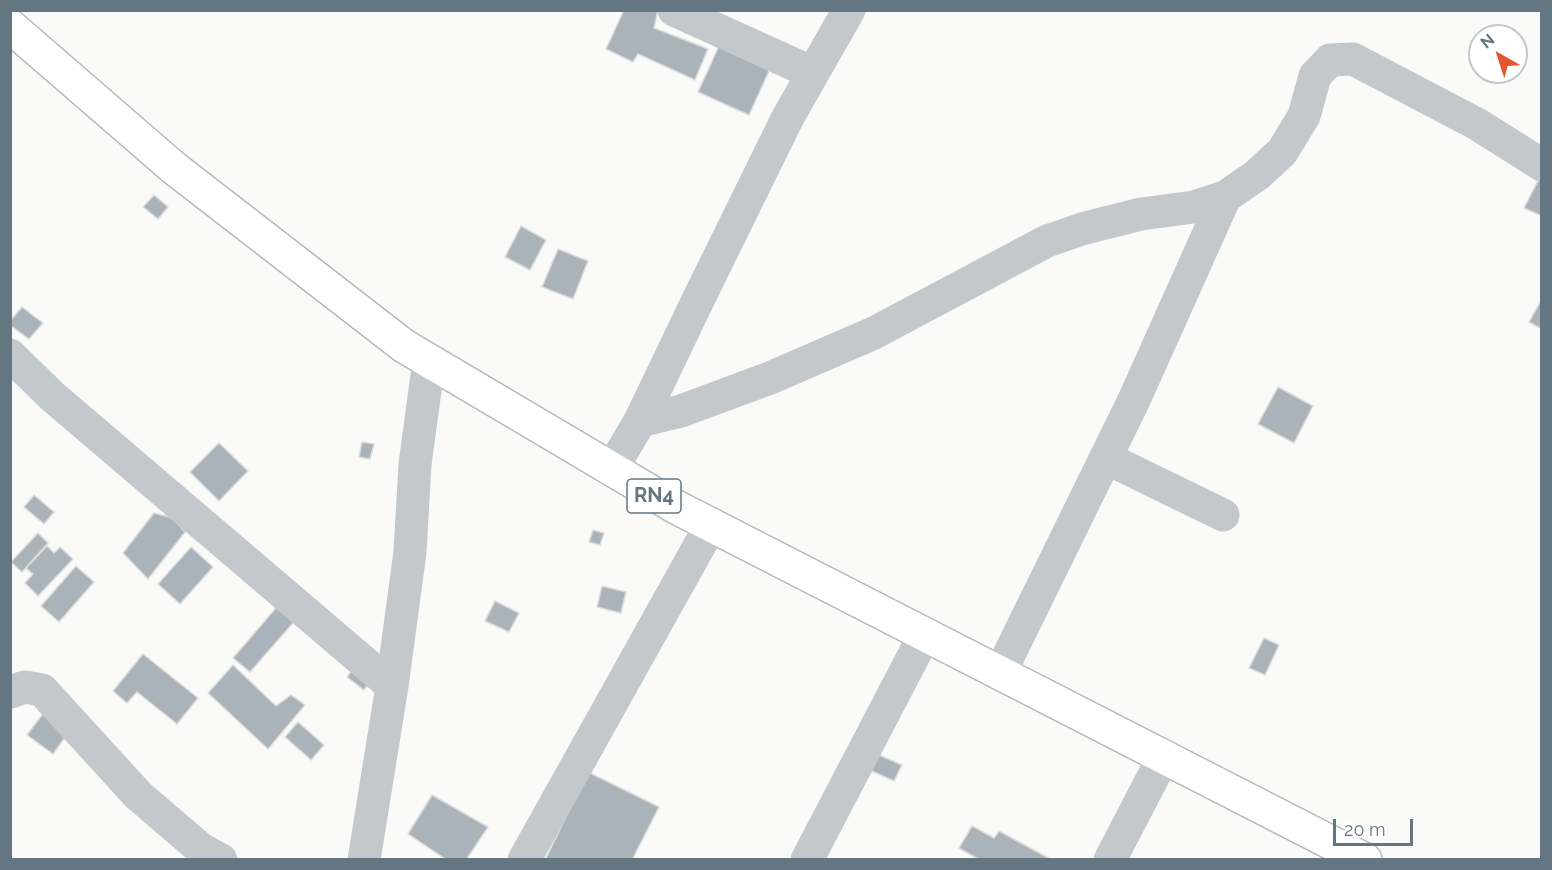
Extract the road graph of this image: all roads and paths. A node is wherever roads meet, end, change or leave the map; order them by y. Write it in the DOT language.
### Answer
graph roads {
  1 [pos="674,10"];
  2 [pos="849,10"];
  3 [pos="10,26"];
  4 [pos="813,73"];
  5 [pos="1542,165"];
  6 [pos="1225,197"];
  7 [pos="10,355"];
  8 [pos="429,361"];
  9 [pos="640,421"];
  10 [pos="1106,458"];
  11 [pos="611,470"];
  12 [pos="1223,515"];
  13 [pos="711,525"];
  14 [pos="925,634"];
  15 [pos="1000,673"];
  16 [pos="392,686"];
  17 [pos="10,692"];
  18 [pos="1164,756"];
  19 [pos="221,860"];
  20 [pos="364,860"];
  21 [pos="524,860"];
  22 [pos="807,860"];
  23 [pos="1110,860"];
  24 [pos="1365,860"];
  1 -- 4 [label="street"];
  2 -- 4 [label="street"];
  3 -- 8 [label="highway, RN4"];
  4 -- 9 [label="street"];
  5 -- 6 [label="street"];
  6 -- 9 [label="street"];
  6 -- 10 [label="street"];
  7 -- 16 [label="street"];
  8 -- 11 [label="highway, RN4"];
  8 -- 16 [label="street"];
  9 -- 11 [label="street"];
  10 -- 12 [label="street"];
  10 -- 15 [label="street"];
  11 -- 13 [label="highway, RN4"];
  13 -- 14 [label="highway, RN4"];
  13 -- 21 [label="street"];
  14 -- 15 [label="highway, RN4"];
  14 -- 22 [label="street"];
  15 -- 18 [label="highway, RN4"];
  16 -- 20 [label="street"];
  17 -- 19 [label="street"];
  18 -- 23 [label="street"];
  18 -- 24 [label="highway, RN4"];
}
